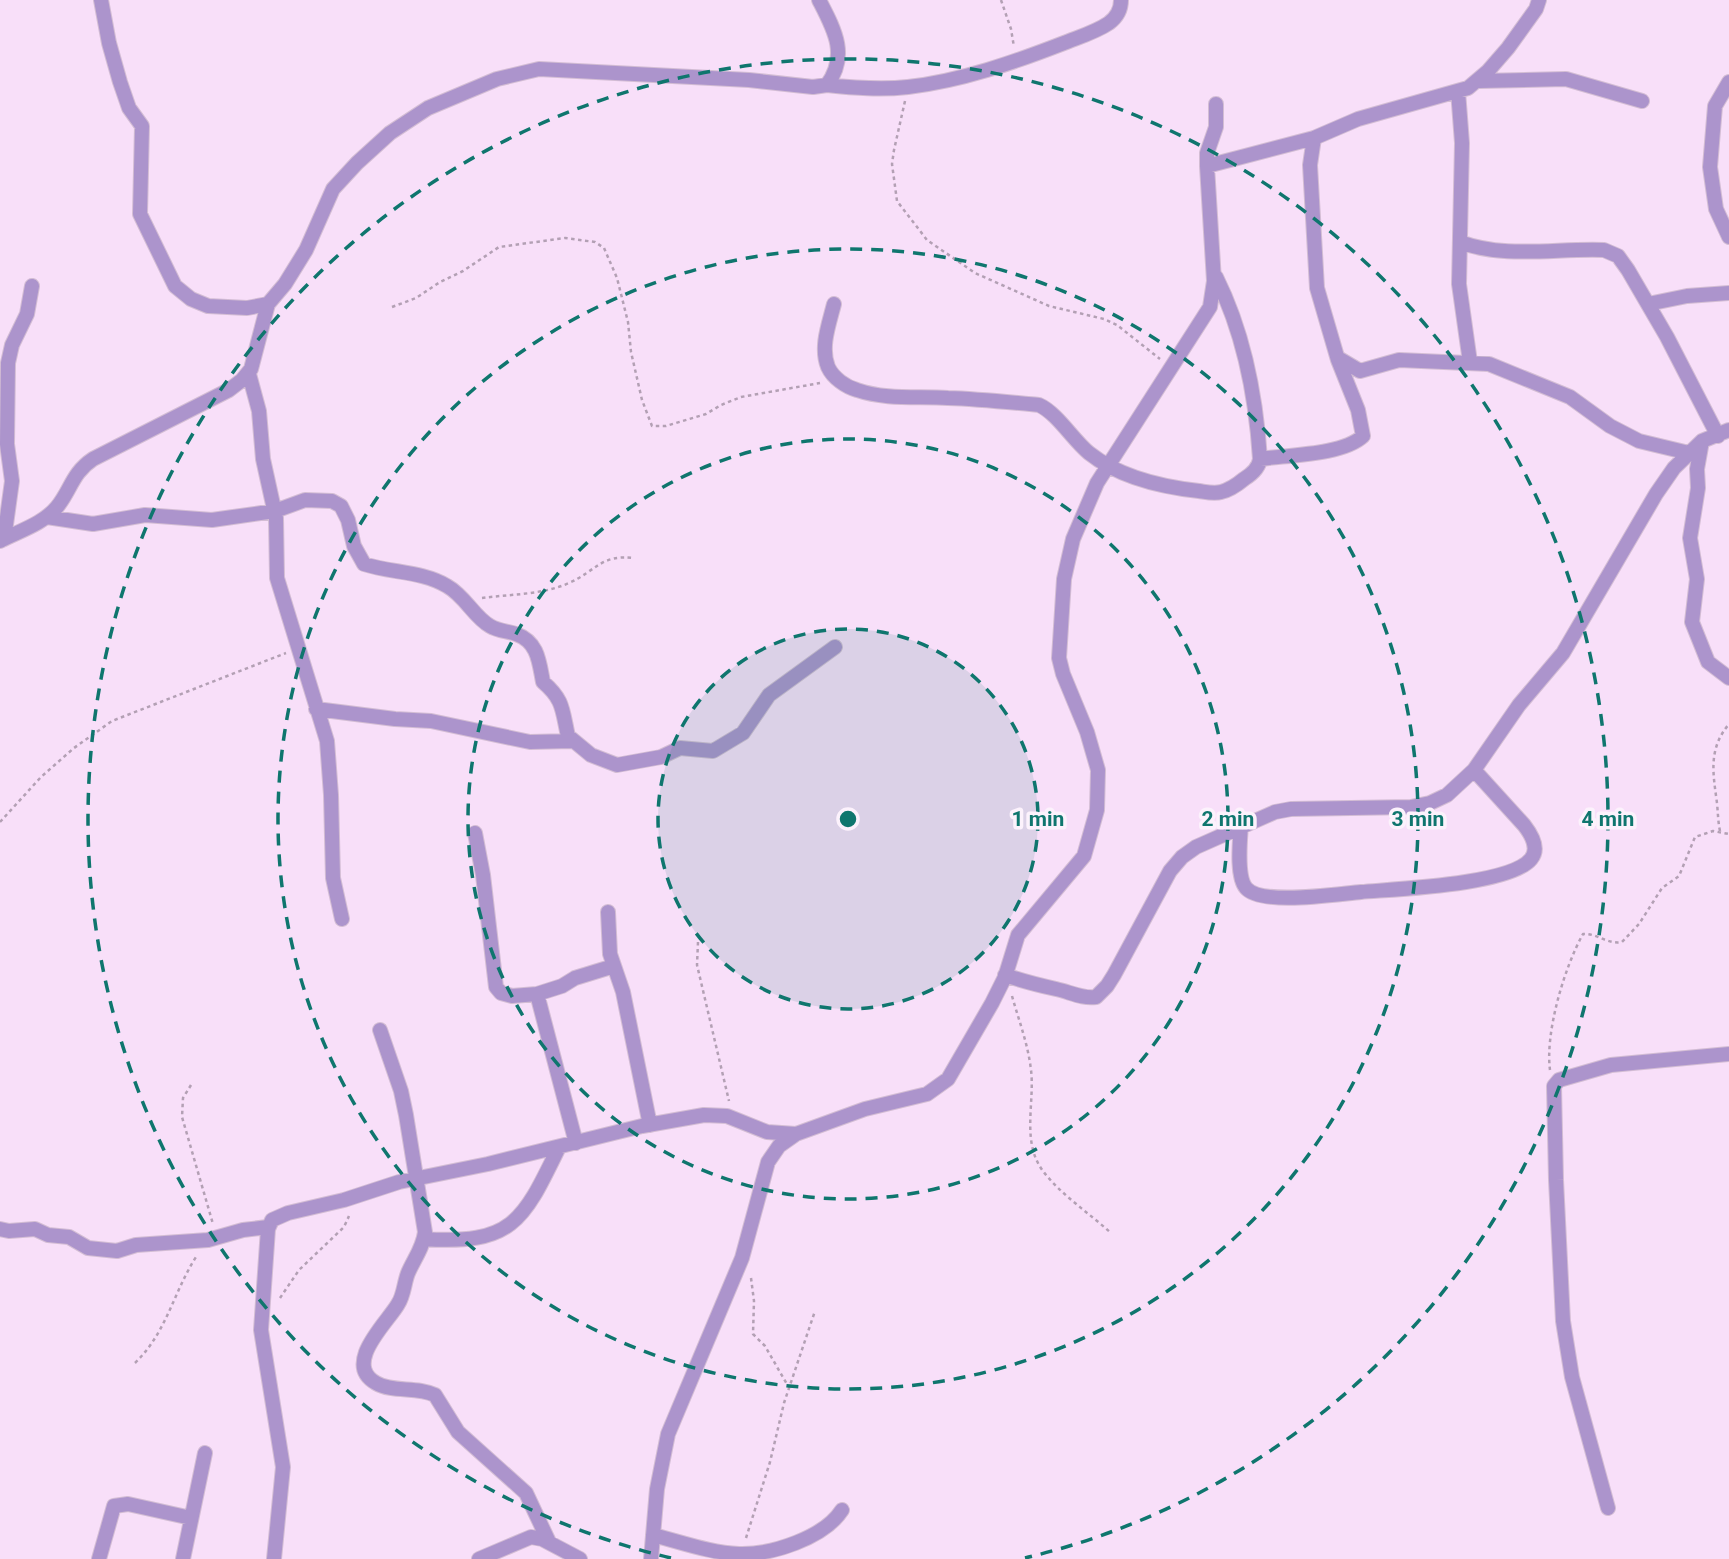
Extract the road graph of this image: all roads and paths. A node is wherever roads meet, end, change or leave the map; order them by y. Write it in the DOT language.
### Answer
graph roads {
  1 [pos="102,0"];
  2 [pos="819,0"];
  3 [pos="1001,0"];
  4 [pos="1121,0"];
  5 [pos="1539,0"];
  6 [pos="1016,60"];
  7 [pos="1479,81"];
  8 [pos="1729,82"];
  9 [pos="827,85"];
  10 [pos="908,87"];
  11 [pos="1458,91"];
  12 [pos="1642,101"];
  13 [pos="1216,104"];
  14 [pos="1314,138"];
  15 [pos="1207,166"];
  16 [pos="1729,237"];
  17 [pos="1460,242"];
  18 [pos="1213,272"];
  19 [pos="32,286"];
  20 [pos="1729,293"];
  21 [pos="268,304"];
  22 [pos="834,304"];
  23 [pos="1648,304"];
  24 [pos="392,307"];
  25 [pos="1337,357"];
  26 [pos="1470,362"];
  27 [pos="1171,368"];
  28 [pos="249,373"];
  29 [pos="841,381"];
  30 [pos="1723,433"];
  31 [pos="1702,441"];
  32 [pos="1689,453"];
  33 [pos="4,455"];
  34 [pos="1261,459"];
  35 [pos="1109,466"];
  36 [pos="275,512"];
  37 [pos="47,517"];
  38 [pos="2,540"];
  39 [pos="634,558"];
  40 [pos="471,606"];
  41 [pos="835,647"];
  42 [pos="299,648"];
  43 [pos="1729,678"];
  44 [pos="316,709"];
  45 [pos="1729,724"];
  46 [pos="572,741"];
  47 [pos="1474,771"];
  48 [pos="0,822"];
  49 [pos="1241,825"];
  50 [pos="1720,832"];
  51 [pos="475,833"];
  52 [pos="1729,834"];
  53 [pos="608,912"];
  54 [pos="342,919"];
  55 [pos="698,942"];
  56 [pos="614,966"];
  57 [pos="1005,976"];
  58 [pos="537,994"];
  59 [pos="380,1030"];
  60 [pos="1729,1054"];
  61 [pos="1555,1084"];
  62 [pos="191,1085"];
  63 [pos="733,1118"];
  64 [pos="650,1125"];
  65 [pos="796,1134"];
  66 [pos="576,1143"];
  67 [pos="559,1147"];
  68 [pos="417,1178"];
  69 [pos="360,1194"];
  70 [pos="268,1227"];
  71 [pos="0,1229"];
  72 [pos="1111,1233"];
  73 [pos="213,1239"];
  74 [pos="424,1239"];
  75 [pos="751,1278"];
  76 [pos="815,1311"];
  77 [pos="261,1318"];
  78 [pos="135,1363"];
  79 [pos="789,1387"];
  80 [pos="205,1453"];
  81 [pos="1608,1508"];
  82 [pos="842,1510"];
  83 [pos="191,1518"];
  84 [pos="653,1535"];
  85 [pos="549,1542"];
  86 [pos="739,1554"];
  87 [pos="99,1559"];
  88 [pos="183,1559"];
  89 [pos="274,1559"];
  90 [pos="479,1559"];
  91 [pos="580,1559"];
  92 [pos="651,1559"];
  1 -- 21 [label="street"];
  2 -- 9 [label="street"];
  3 -- 6 [label="path"];
  4 -- 6 [label="street"];
  5 -- 7 [label="street"];
  6 -- 10 [label="street"];
  7 -- 11 [label="street"];
  7 -- 12 [label="street"];
  8 -- 16 [label="street"];
  9 -- 10 [label="street"];
  9 -- 21 [label="street"];
  10 -- 27 [label="path"];
  11 -- 14 [label="street"];
  11 -- 17 [label="street"];
  13 -- 15 [label="street"];
  14 -- 15 [label="street"];
  14 -- 25 [label="street"];
  15 -- 18 [label="street"];
  17 -- 23 [label="street"];
  17 -- 26 [label="street"];
  18 -- 27 [label="street"];
  18 -- 34 [label="street"];
  19 -- 33 [label="street"];
  20 -- 23 [label="street"];
  21 -- 28 [label="street"];
  22 -- 29 [label="street"];
  23 -- 30 [label="street"];
  24 -- 29 [label="path"];
  25 -- 26 [label="street"];
  25 -- 34 [label="street"];
  26 -- 32 [label="street"];
  27 -- 35 [label="street"];
  28 -- 36 [label="street"];
  28 -- 37 [label="street"];
  29 -- 35 [label="street"];
  30 -- 31 [label="street"];
  31 -- 32 [label="street"];
  31 -- 43 [label="street"];
  32 -- 47 [label="street"];
  33 -- 38 [label="street"];
  34 -- 35 [label="street"];
  35 -- 57 [label="street"];
  36 -- 37 [label="street"];
  36 -- 40 [label="street"];
  36 -- 42 [label="street"];
  37 -- 38 [label="street"];
  39 -- 40 [label="path"];
  40 -- 46 [label="street"];
  41 -- 46 [label="street"];
  42 -- 44 [label="street"];
  42 -- 48 [label="path"];
  44 -- 46 [label="street"];
  44 -- 54 [label="street"];
  45 -- 50 [label="path"];
  47 -- 49 [label="street"];
  47 -- 49 [label="street"];
  49 -- 57 [label="street"];
  50 -- 52 [label="path"];
  50 -- 61 [label="path"];
  51 -- 58 [label="street"];
  53 -- 56 [label="street"];
  55 -- 63 [label="path"];
  56 -- 58 [label="street"];
  56 -- 64 [label="street"];
  57 -- 65 [label="street"];
  57 -- 72 [label="path"];
  58 -- 66 [label="street"];
  59 -- 68 [label="street"];
  60 -- 61 [label="street"];
  61 -- 81 [label="street"];
  62 -- 73 [label="path"];
  63 -- 64 [label="street"];
  63 -- 65 [label="street"];
  64 -- 66 [label="street"];
  65 -- 84 [label="street"];
  66 -- 67 [label="street"];
  67 -- 68 [label="street"];
  67 -- 74 [label="street"];
  68 -- 69 [label="street"];
  68 -- 74 [label="street"];
  69 -- 70 [label="street"];
  69 -- 77 [label="path"];
  70 -- 73 [label="street"];
  70 -- 77 [label="street"];
  71 -- 73 [label="street"];
  73 -- 78 [label="path"];
  74 -- 85 [label="street"];
  75 -- 79 [label="path"];
  76 -- 79 [label="path"];
  77 -- 89 [label="street"];
  79 -- 86 [label="path"];
  80 -- 83 [label="street"];
  82 -- 86 [label="street"];
  83 -- 87 [label="street"];
  83 -- 88 [label="street"];
  84 -- 86 [label="street"];
  84 -- 92 [label="street"];
  85 -- 90 [label="street"];
  85 -- 91 [label="street"];
}
